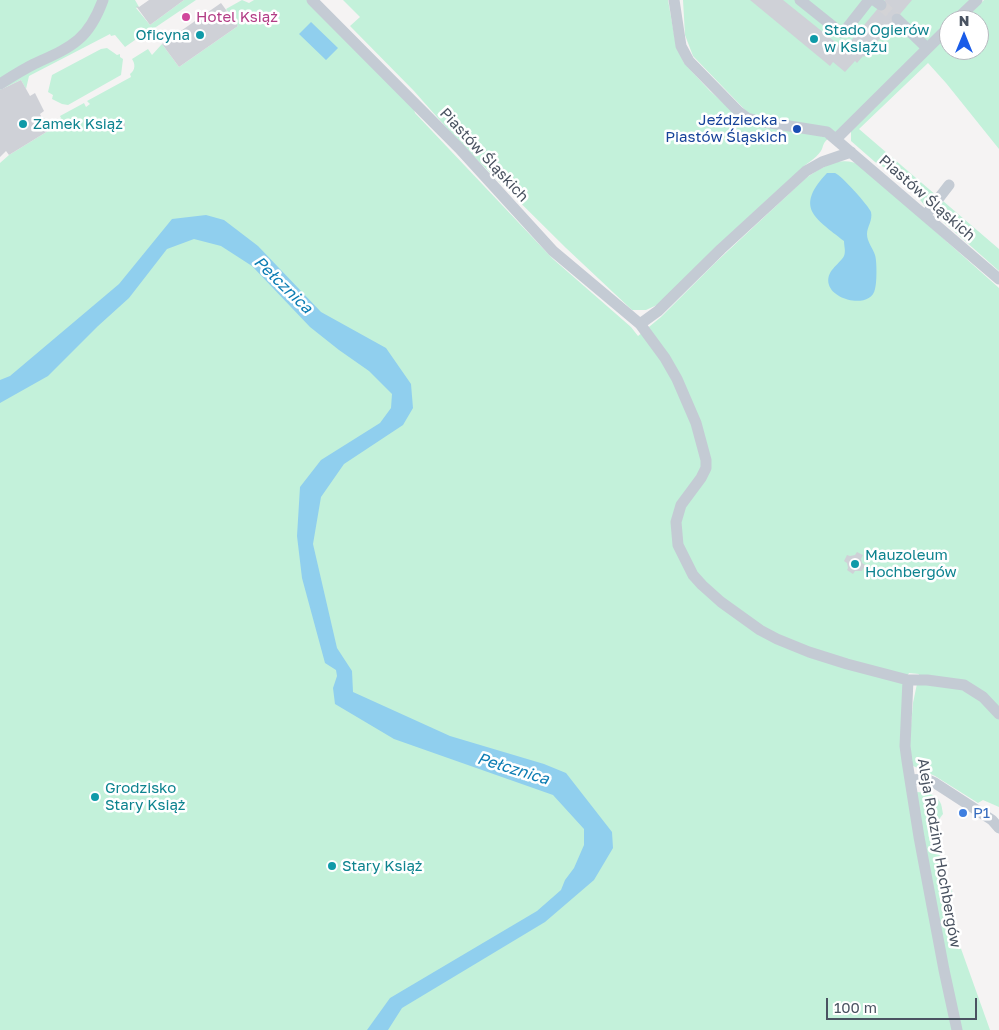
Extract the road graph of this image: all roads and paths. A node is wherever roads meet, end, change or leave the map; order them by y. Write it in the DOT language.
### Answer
graph roads {
  1 [pos="103,0"];
  2 [pos="312,0"];
  3 [pos="674,0"];
  4 [pos="800,0"];
  5 [pos="869,0"];
  6 [pos="977,0"];
  7 [pos="966,10"];
  8 [pos="897,19"];
  9 [pos="939,37"];
  10 [pos="927,48"];
  11 [pos="0,84"];
  12 [pos="836,139"];
  13 [pos="851,152"];
  14 [pos="949,185"];
  15 [pos="925,216"];
  16 [pos="999,279"];
  17 [pos="640,324"];
  18 [pos="908,680"];
  19 [pos="999,714"];
  20 [pos="910,780"];
  21 [pos="999,828"];
  22 [pos="957,1030"];
  1 -- 11 [label="street"];
  2 -- 17 [label="street, Piastów Śląskich"];
  3 -- 12 [label="street, Piastów Śląskich"];
  4 -- 5 [label="street"];
  6 -- 7 [label="street"];
  8 -- 10 [label="street"];
  9 -- 10 [label="street"];
  10 -- 12 [label="street"];
  12 -- 13 [label="street, Piastów Śląskich"];
  13 -- 15 [label="street, Piastów Śląskich"];
  13 -- 17 [label="street"];
  14 -- 15 [label="street"];
  15 -- 16 [label="street, Piastów Śląskich"];
  17 -- 18 [label="street, Piastów Śląskich"];
  18 -- 19 [label="street"];
  18 -- 20 [label="street, Aleja Rodziny Hochbergów"];
  20 -- 21 [label="street"];
  20 -- 22 [label="street, Aleja Rodziny Hochbergów"];
}
